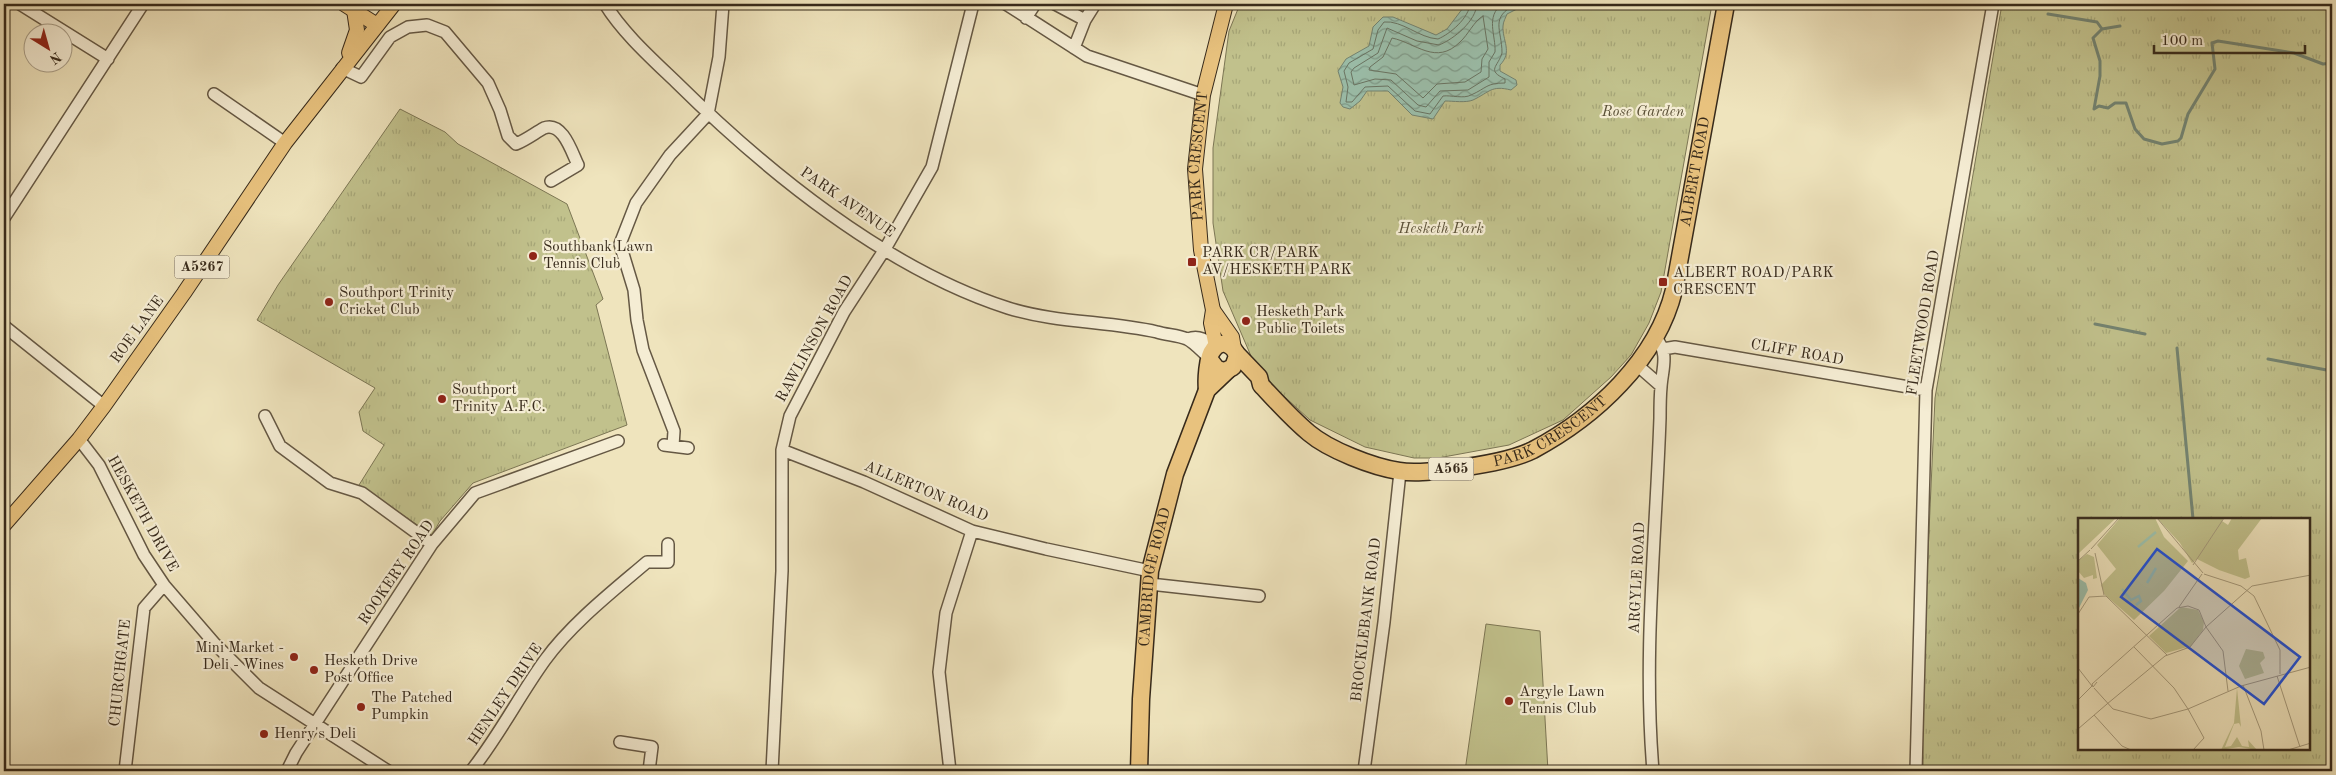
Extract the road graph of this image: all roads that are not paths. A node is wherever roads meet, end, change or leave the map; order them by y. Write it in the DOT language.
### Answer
graph roads {
  1 [pos="20,4"];
  2 [pos="143,4"];
  3 [pos="394,4"];
  4 [pos="605,4"];
  5 [pos="723,4"];
  6 [pos="974,4"];
  7 [pos="1006,4"];
  8 [pos="1035,4"];
  9 [pos="1055,4"];
  10 [pos="1094,4"];
  11 [pos="1226,4"];
  12 [pos="1726,4"];
  13 [pos="1993,4"];
  14 [pos="349,7"];
  15 [pos="1026,18"];
  16 [pos="1085,20"];
  17 [pos="377,26"];
  18 [pos="1074,48"];
  19 [pos="108,59"];
  20 [pos="343,66"];
  21 [pos="214,94"];
  22 [pos="1204,95"];
  23 [pos="708,114"];
  24 [pos="285,143"];
  25 [pos="551,181"];
  26 [pos="4,218"];
  27 [pos="885,249"];
  28 [pos="1213,310"];
  29 [pos="4,326"];
  30 [pos="1659,343"];
  31 [pos="1235,351"];
  32 [pos="1213,353"];
  33 [pos="1637,365"];
  34 [pos="1229,370"];
  35 [pos="1261,385"];
  36 [pos="1660,386"];
  37 [pos="1207,390"];
  38 [pos="1926,390"];
  39 [pos="104,406"];
  40 [pos="265,416"];
  41 [pos="79,439"];
  42 [pos="618,441"];
  43 [pos="688,448"];
  44 [pos="782,450"];
  45 [pos="1400,472"];
  46 [pos="4,525"];
  47 [pos="972,530"];
  48 [pos="432,544"];
  49 [pos="668,544"];
  50 [pos="1150,577"];
  51 [pos="164,585"];
  52 [pos="1259,596"];
  53 [pos="315,725"];
  54 [pos="620,742"];
  55 [pos="125,771"];
  56 [pos="287,771"];
  57 [pos="388,771"];
  58 [pos="471,771"];
  59 [pos="649,771"];
  60 [pos="772,771"];
  61 [pos="950,771"];
  62 [pos="1140,771"];
  63 [pos="1364,771"];
  64 [pos="1653,771"];
  65 [pos="1916,771"];
  1 -- 19 [label="street"];
  2 -- 19 [label="street"];
  3 -- 17 [label="main road, ROE LANE / A5267"];
  4 -- 23 [label="street, PARK AVENUE"];
  5 -- 23 [label="street"];
  6 -- 27 [label="street, RAWLINSON ROAD"];
  7 -- 15 [label="street"];
  8 -- 15 [label="street"];
  9 -- 16 [label="street"];
  10 -- 16 [label="street"];
  11 -- 22 [label="main road, PARK CRESCENT"];
  12 -- 30 [label="highway, ALBERT ROAD / A565"];
  13 -- 38 [label="street, FLEETWOOD ROAD"];
  14 -- 17 [label="main road"];
  14 -- 20 [label="main road"];
  15 -- 18 [label="street"];
  16 -- 18 [label="street"];
  17 -- 20 [label="main road, ROE LANE / A5267"];
  18 -- 22 [label="street"];
  19 -- 26 [label="street"];
  20 -- 24 [label="main road, ROE LANE / A5267"];
  20 -- 25 [label="street"];
  21 -- 24 [label="street"];
  22 -- 28 [label="main road, PARK CRESCENT"];
  23 -- 27 [label="street, PARK AVENUE"];
  23 -- 43 [label="street"];
  24 -- 39 [label="main road, ROE LANE / A5267"];
  27 -- 32 [label="street, PARK AVENUE"];
  27 -- 44 [label="street, RAWLINSON ROAD"];
  28 -- 31 [label="main road, PARK CRESCENT"];
  28 -- 32 [label="main road, PARK CRESCENT"];
  29 -- 39 [label="street"];
  30 -- 33 [label="highway, PARK CRESCENT / A565"];
  30 -- 36 [label="street, ARGYLE ROAD"];
  30 -- 38 [label="street, CLIFF ROAD"];
  31 -- 32 [label="highway"];
  31 -- 34 [label="highway"];
  31 -- 35 [label="highway, PARK CRESCENT / A565"];
  32 -- 34 [label="highway, A565"];
  32 -- 37 [label="highway, CAMBRIDGE ROAD"];
  33 -- 36 [label="street"];
  33 -- 45 [label="highway, PARK CRESCENT / A565"];
  34 -- 35 [label="highway, PARK CRESCENT / A565"];
  34 -- 37 [label="highway, CAMBRIDGE ROAD"];
  35 -- 45 [label="highway, PARK CRESCENT / A565"];
  36 -- 64 [label="street, ARGYLE ROAD"];
  37 -- 50 [label="highway, CAMBRIDGE ROAD"];
  38 -- 65 [label="street, FLEETWOOD ROAD"];
  39 -- 41 [label="main road, ROE LANE / A5267"];
  40 -- 48 [label="street"];
  41 -- 46 [label="main road, ROE LANE / A5267"];
  41 -- 51 [label="street, HESKETH DRIVE"];
  42 -- 48 [label="street, ROOKERY ROAD"];
  44 -- 47 [label="street, ALLERTON ROAD"];
  44 -- 60 [label="street, RAWLINSON ROAD"];
  45 -- 63 [label="street, BROCKLEBANK ROAD"];
  47 -- 50 [label="street, ALLERTON ROAD"];
  47 -- 61 [label="street"];
  48 -- 53 [label="street, ROOKERY ROAD"];
  49 -- 58 [label="street, HENLEY DRIVE"];
  50 -- 52 [label="street, ALLERTON ROAD"];
  50 -- 62 [label="highway, CAMBRIDGE ROAD"];
  51 -- 53 [label="street, HESKETH DRIVE"];
  51 -- 55 [label="street, CHURCHGATE"];
  53 -- 56 [label="street, ROOKERY ROAD"];
  53 -- 57 [label="street, HESKETH DRIVE"];
  54 -- 59 [label="street"];
}
